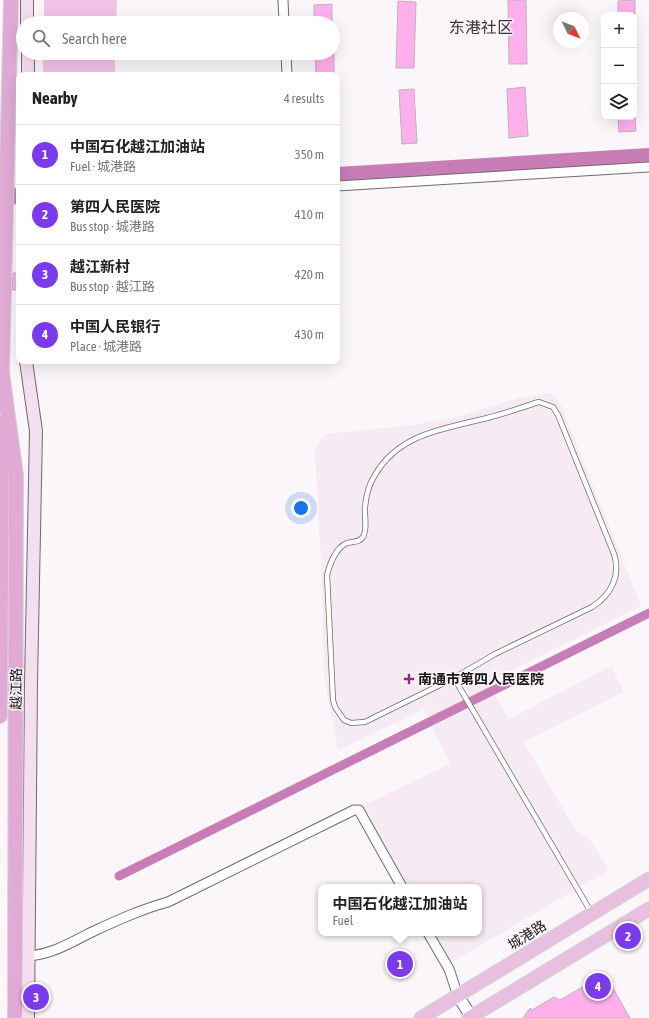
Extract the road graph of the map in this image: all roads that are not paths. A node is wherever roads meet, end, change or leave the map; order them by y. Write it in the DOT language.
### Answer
graph roads {
  1 [pos="11,0"];
  2 [pos="27,0"];
  3 [pos="283,0"];
  4 [pos="27,16"];
  5 [pos="284,16"];
  6 [pos="28,60"];
  7 [pos="286,60"];
  8 [pos="28,72"];
  9 [pos="287,72"];
  10 [pos="649,167"];
  11 [pos="340,186"];
  12 [pos="26,364"];
  13 [pos="2,372"];
  14 [pos="454,678"];
  15 [pos="0,716"];
  16 [pos="649,879"];
  17 [pos="400,884"];
  18 [pos="649,909"];
  19 [pos="592,914"];
  20 [pos="430,936"];
  21 [pos="28,956"];
  22 [pos="458,996"];
  23 [pos="15,1018"];
  24 [pos="28,1018"];
  25 [pos="421,1018"];
  26 [pos="471,1018"];
  1 -- 13 [label="highway, bridge"];
  2 -- 4 [label="main road"];
  3 -- 5 [label="street"];
  6 -- 8 [label="main road"];
  7 -- 9 [label="street"];
  10 -- 11 [label="street"];
  12 -- 21 [label="main road, 越江路"];
  13 -- 15 [label="highway"];
  13 -- 23 [label="highway"];
  14 -- 14 [label="lane"];
  14 -- 19 [label="lane"];
  16 -- 19 [label="main road, 城港路"];
  17 -- 21 [label="street"];
  18 -- 26 [label="main road"];
  19 -- 22 [label="main road, 城港路"];
  20 -- 22 [label="street"];
  21 -- 24 [label="main road, 越江路"];
  22 -- 25 [label="main road, 城港路"];
  22 -- 26 [label="street"];
}
